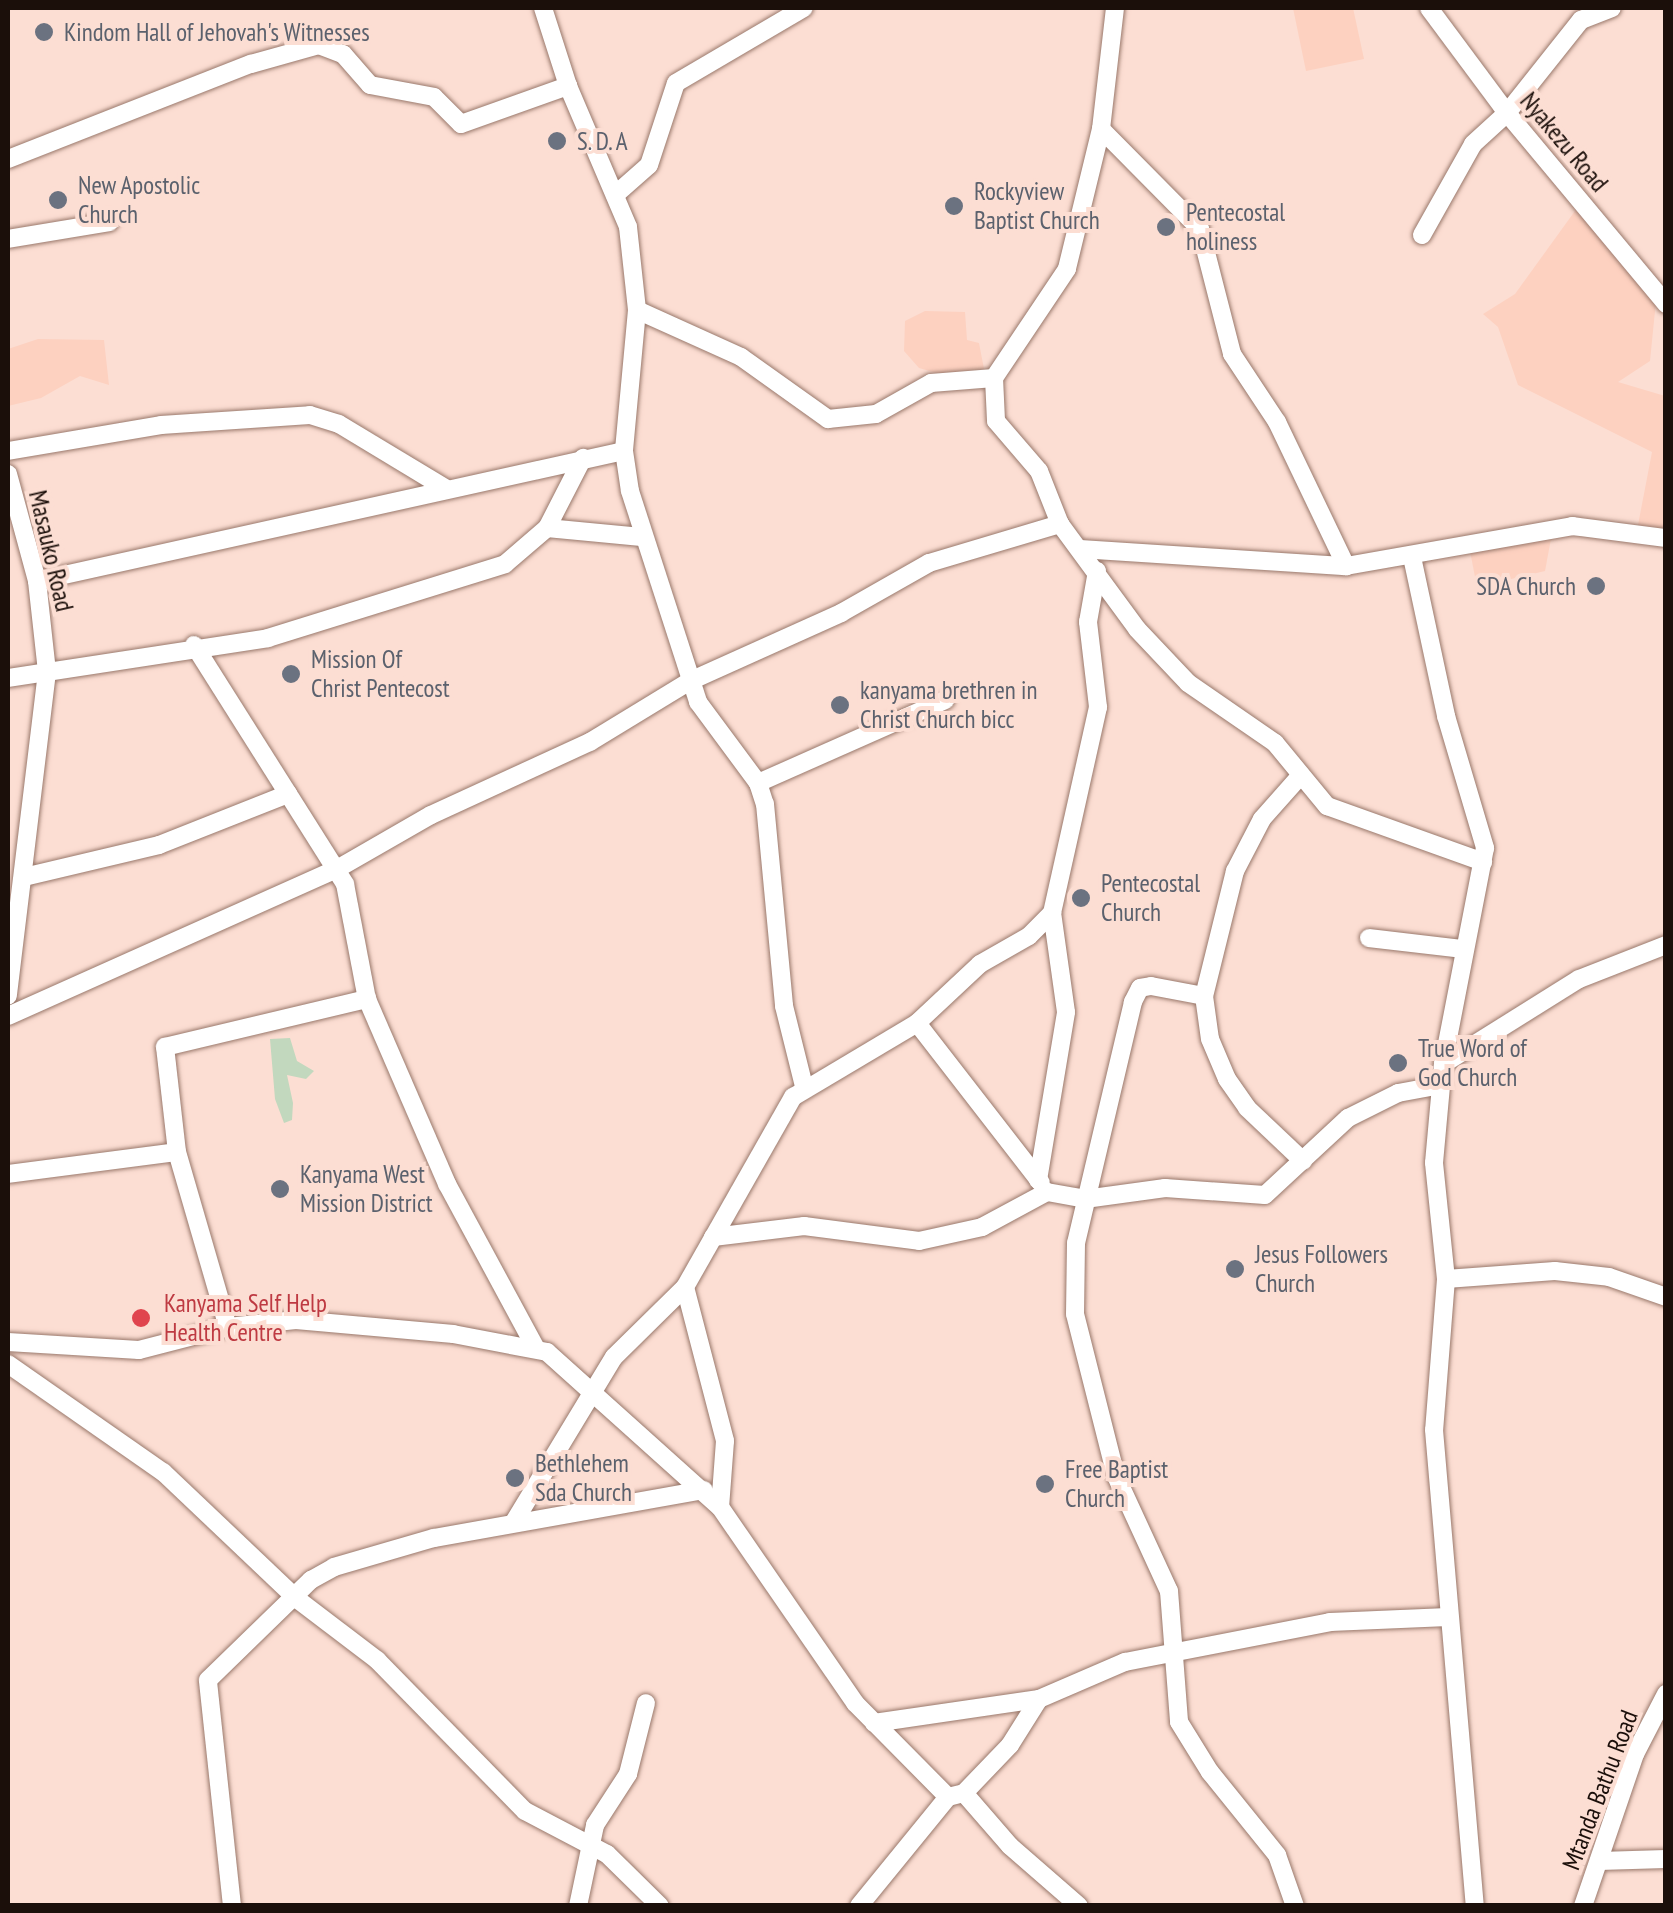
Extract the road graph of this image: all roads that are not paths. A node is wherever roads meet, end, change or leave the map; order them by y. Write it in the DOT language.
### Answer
graph roads {
  1 [pos="544,8"];
  2 [pos="804,8"];
  3 [pos="1115,8"];
  4 [pos="1429,8"];
  5 [pos="1612,8"];
  6 [pos="568,86"];
  7 [pos="1507,114"];
  8 [pos="1101,129"];
  9 [pos="8,159"];
  10 [pos="615,195"];
  11 [pos="110,222"];
  12 [pos="1422,235"];
  13 [pos="8,239"];
  14 [pos="1666,304"];
  15 [pos="637,310"];
  16 [pos="994,378"];
  17 [pos="8,451"];
  18 [pos="624,451"];
  19 [pos="583,458"];
  20 [pos="8,474"];
  21 [pos="444,488"];
  22 [pos="1060,524"];
  23 [pos="547,528"];
  24 [pos="642,538"];
  25 [pos="1666,538"];
  26 [pos="16,544"];
  27 [pos="1080,549"];
  28 [pos="1412,557"];
  29 [pos="1346,566"];
  30 [pos="1096,570"];
  31 [pos="37,581"];
  32 [pos="194,645"];
  33 [pos="47,672"];
  34 [pos="8,678"];
  35 [pos="690,681"];
  36 [pos="945,700"];
  37 [pos="1301,775"];
  38 [pos="758,783"];
  39 [pos="288,794"];
  40 [pos="1483,862"];
  41 [pos="337,870"];
  42 [pos="24,876"];
  43 [pos="1052,913"];
  44 [pos="1370,938"];
  45 [pos="1666,945"];
  46 [pos="1463,949"];
  47 [pos="8,996"];
  48 [pos="1204,996"];
  49 [pos="367,999"];
  50 [pos="8,1016"];
  51 [pos="917,1022"];
  52 [pos="1443,1064"];
  53 [pos="1442,1085"];
  54 [pos="804,1086"];
  55 [pos="178,1152"];
  56 [pos="1303,1161"];
  57 [pos="8,1174"];
  58 [pos="1043,1186"];
  59 [pos="1085,1199"];
  60 [pos="713,1237"];
  61 [pos="1446,1278"];
  62 [pos="685,1288"];
  63 [pos="1666,1297"];
  64 [pos="228,1327"];
  65 [pos="8,1342"];
  66 [pos="535,1347"];
  67 [pos="8,1364"];
  68 [pos="591,1390"];
  69 [pos="704,1490"];
  70 [pos="720,1507"];
  71 [pos="514,1522"];
  72 [pos="297,1599"];
  73 [pos="1448,1617"];
  74 [pos="1177,1648"];
  75 [pos="1666,1694"];
  76 [pos="1039,1699"];
  77 [pos="646,1703"];
  78 [pos="874,1722"];
  79 [pos="956,1795"];
  80 [pos="589,1844"];
  81 [pos="1666,1859"];
  82 [pos="1598,1862"];
  83 [pos="232,1906"];
  84 [pos="578,1906"];
  85 [pos="660,1906"];
  86 [pos="859,1906"];
  87 [pos="1079,1906"];
  88 [pos="1295,1906"];
  89 [pos="1475,1906"];
  90 [pos="1583,1906"];
  1 -- 6 [label="street"];
  2 -- 10 [label="street"];
  3 -- 8 [label="street"];
  4 -- 7 [label="street, Nyakezu Road"];
  5 -- 7 [label="street"];
  6 -- 9 [label="street"];
  6 -- 10 [label="street"];
  7 -- 12 [label="street"];
  7 -- 14 [label="street, Nyakezu Road"];
  8 -- 16 [label="street"];
  8 -- 29 [label="street"];
  10 -- 15 [label="street"];
  11 -- 13 [label="street"];
  15 -- 16 [label="street"];
  15 -- 18 [label="street"];
  16 -- 22 [label="street"];
  17 -- 21 [label="street"];
  18 -- 19 [label="street"];
  18 -- 24 [label="street"];
  19 -- 21 [label="street"];
  19 -- 23 [label="street"];
  20 -- 26 [label="street, Masauko Road"];
  21 -- 31 [label="street"];
  22 -- 27 [label="street"];
  22 -- 35 [label="street"];
  23 -- 24 [label="street"];
  23 -- 32 [label="street"];
  24 -- 35 [label="street"];
  25 -- 28 [label="street"];
  26 -- 31 [label="street, Masauko Road"];
  27 -- 29 [label="street"];
  27 -- 30 [label="street"];
  28 -- 29 [label="street"];
  28 -- 40 [label="street"];
  30 -- 37 [label="street"];
  30 -- 43 [label="street"];
  31 -- 33 [label="street, Masauko Road"];
  32 -- 33 [label="street"];
  32 -- 39 [label="street"];
  33 -- 34 [label="street"];
  33 -- 42 [label="street, Masauko Road"];
  35 -- 38 [label="street"];
  35 -- 41 [label="street"];
  36 -- 38 [label="street"];
  37 -- 40 [label="street"];
  37 -- 48 [label="street"];
  38 -- 54 [label="street"];
  39 -- 41 [label="street"];
  39 -- 42 [label="street"];
  40 -- 46 [label="street"];
  41 -- 49 [label="street"];
  41 -- 50 [label="street"];
  42 -- 47 [label="street, Masauko Road"];
  43 -- 51 [label="street"];
  43 -- 58 [label="street"];
  44 -- 46 [label="street"];
  45 -- 52 [label="street"];
  46 -- 52 [label="street"];
  48 -- 56 [label="street"];
  48 -- 59 [label="street"];
  49 -- 55 [label="street"];
  49 -- 66 [label="street"];
  51 -- 54 [label="street"];
  51 -- 58 [label="street"];
  52 -- 53 [label="street"];
  53 -- 56 [label="street"];
  53 -- 61 [label="street"];
  54 -- 60 [label="street"];
  55 -- 57 [label="street"];
  55 -- 64 [label="street"];
  56 -- 59 [label="street"];
  58 -- 59 [label="street"];
  58 -- 60 [label="street"];
  59 -- 74 [label="street"];
  60 -- 62 [label="street"];
  61 -- 63 [label="street"];
  61 -- 73 [label="street"];
  62 -- 68 [label="street"];
  62 -- 70 [label="street"];
  64 -- 65 [label="street"];
  64 -- 66 [label="street"];
  66 -- 68 [label="street"];
  67 -- 72 [label="street"];
  68 -- 69 [label="street"];
  68 -- 71 [label="street"];
  69 -- 70 [label="street"];
  69 -- 71 [label="street"];
  70 -- 78 [label="street"];
  71 -- 72 [label="street"];
  72 -- 80 [label="street"];
  72 -- 83 [label="street"];
  73 -- 74 [label="street"];
  73 -- 89 [label="street"];
  74 -- 76 [label="street"];
  74 -- 88 [label="street"];
  75 -- 82 [label="street, Mtanda Bathu Road"];
  76 -- 78 [label="street"];
  76 -- 79 [label="street"];
  77 -- 80 [label="street"];
  78 -- 79 [label="street"];
  79 -- 86 [label="street"];
  79 -- 87 [label="street"];
  80 -- 84 [label="street"];
  80 -- 85 [label="street"];
  81 -- 82 [label="street"];
  82 -- 90 [label="street, Mtanda Bathu Road"];
}
